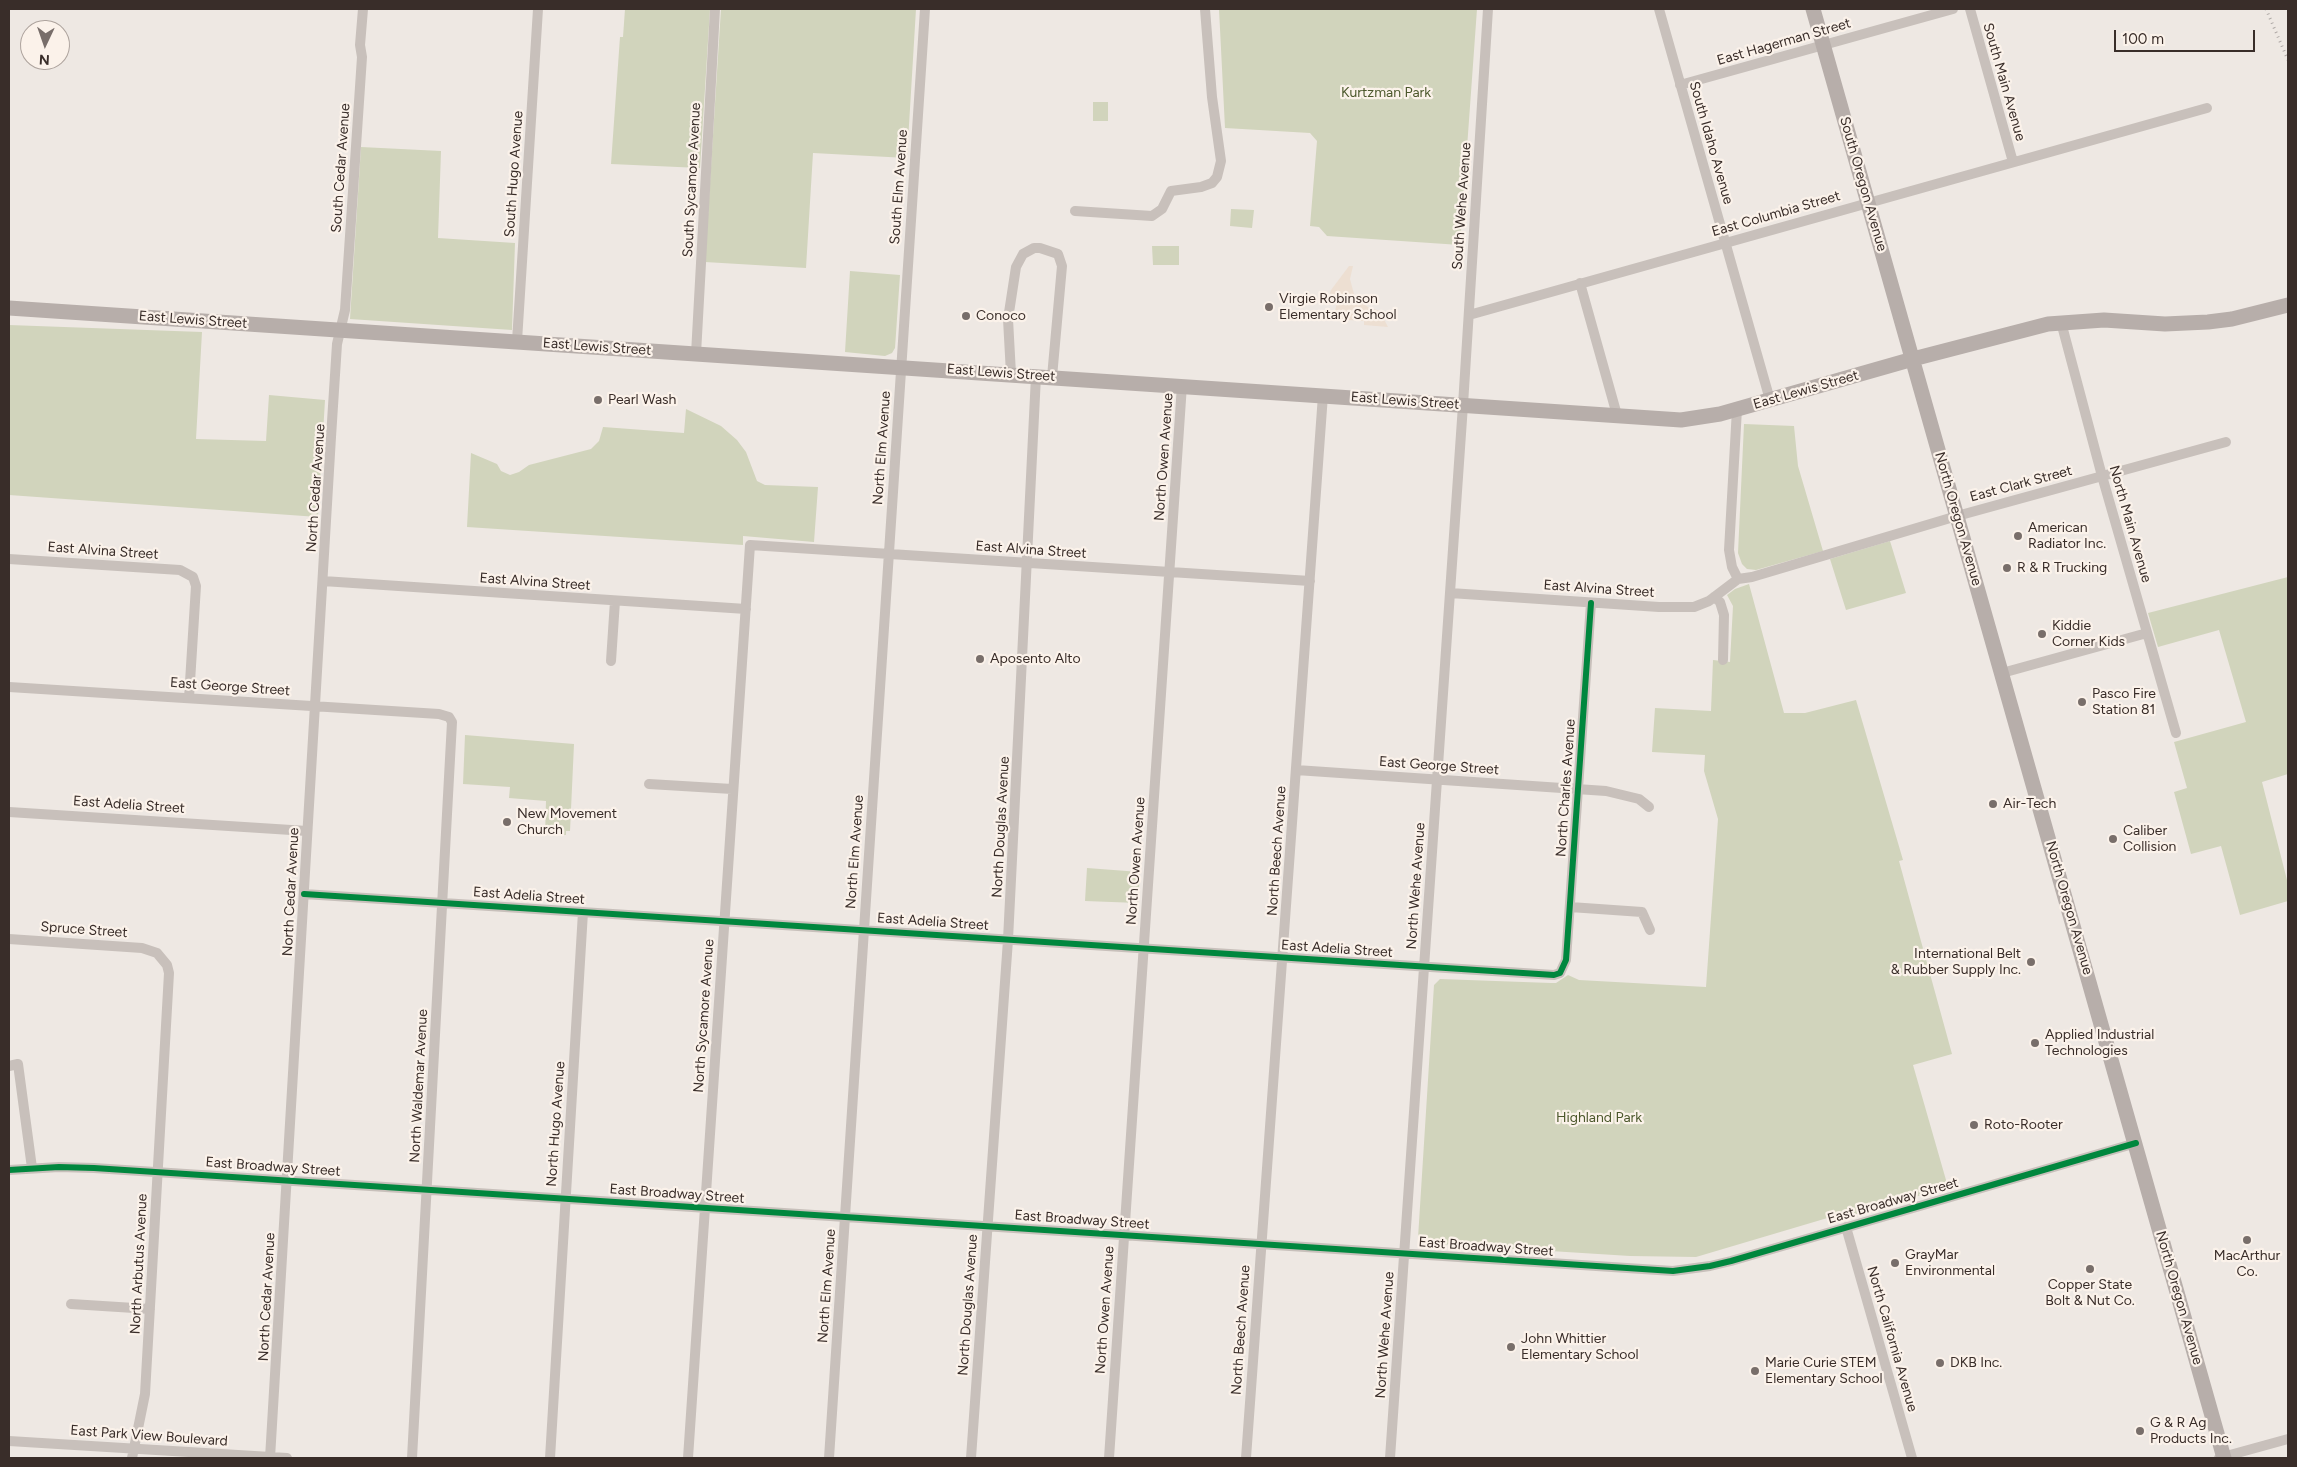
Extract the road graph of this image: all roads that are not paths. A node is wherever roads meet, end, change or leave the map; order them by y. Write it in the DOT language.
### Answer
graph roads {
  1 [pos="363,9"];
  2 [pos="538,9"];
  3 [pos="715,9"];
  4 [pos="925,9"];
  5 [pos="1205,9"];
  6 [pos="1488,9"];
  7 [pos="1658,9"];
  8 [pos="1813,9"];
  9 [pos="1954,9"];
  10 [pos="1970,9"];
  11 [pos="1823,45"];
  12 [pos="1680,85"];
  13 [pos="2207,108"];
  14 [pos="2013,162"];
  15 [pos="1869,202"];
  16 [pos="1075,211"];
  17 [pos="1724,243"];
  18 [pos="1580,283"];
  19 [pos="2288,305"];
  20 [pos="9,308"];
  21 [pos="1469,315"];
  22 [pos="2061,322"];
  23 [pos="341,330"];
  24 [pos="517,341"];
  25 [pos="696,354"];
  26 [pos="1913,359"];
  27 [pos="901,367"];
  28 [pos="1011,374"];
  29 [pos="1036,376"];
  30 [pos="1052,377"];
  31 [pos="1182,385"];
  32 [pos="1323,395"];
  33 [pos="1770,400"];
  34 [pos="1464,405"];
  35 [pos="1737,409"];
  36 [pos="1617,415"];
  37 [pos="2226,442"];
  38 [pos="2102,476"];
  39 [pos="1957,516"];
  40 [pos="750,545"];
  41 [pos="888,554"];
  42 [pos="9,559"];
  43 [pos="1027,563"];
  44 [pos="1170,572"];
  45 [pos="1738,579"];
  46 [pos="322,581"];
  47 [pos="1310,581"];
  48 [pos="1450,593"];
  49 [pos="1714,597"];
  50 [pos="615,601"];
  51 [pos="1591,602"];
  52 [pos="746,609"];
  53 [pos="2147,633"];
  54 [pos="1723,660"];
  55 [pos="611,661"];
  56 [pos="2002,673"];
  57 [pos="9,686"];
  58 [pos="190,698"];
  59 [pos="315,706"];
  60 [pos="449,717"];
  61 [pos="2176,733"];
  62 [pos="1296,770"];
  63 [pos="1437,779"];
  64 [pos="649,784"];
  65 [pos="1579,788"];
  66 [pos="732,789"];
  67 [pos="1649,807"];
  68 [pos="9,812"];
  69 [pos="307,831"];
  70 [pos="304,894"];
  71 [pos="444,903"];
  72 [pos="1570,907"];
  73 [pos="583,912"];
  74 [pos="724,921"];
  75 [pos="863,930"];
  76 [pos="1650,930"];
  77 [pos="9,939"];
  78 [pos="1008,940"];
  79 [pos="1144,948"];
  80 [pos="157,953"];
  81 [pos="1282,958"];
  82 [pos="1424,967"];
  83 [pos="1560,973"];
  84 [pos="9,1066"];
  85 [pos="2136,1143"];
  86 [pos="32,1168"];
  87 [pos="9,1170"];
  88 [pos="158,1172"];
  89 [pos="287,1181"];
  90 [pos="427,1190"];
  91 [pos="565,1199"];
  92 [pos="704,1208"];
  93 [pos="845,1217"];
  94 [pos="988,1226"];
  95 [pos="1846,1227"];
  96 [pos="1124,1235"];
  97 [pos="1261,1244"];
  98 [pos="1404,1254"];
  99 [pos="71,1304"];
  100 [pos="150,1309"];
  101 [pos="2288,1439"];
  102 [pos="9,1441"];
  103 [pos="133,1454"];
  104 [pos="270,1458"];
  105 [pos="287,1458"];
  106 [pos="412,1458"];
  107 [pos="550,1458"];
  108 [pos="688,1458"];
  109 [pos="829,1458"];
  110 [pos="971,1458"];
  111 [pos="1109,1458"];
  112 [pos="1246,1458"];
  113 [pos="1390,1458"];
  114 [pos="1912,1458"];
  115 [pos="2222,1458"];
  1 -- 23 [label="street, South Cedar Avenue"];
  2 -- 24 [label="street, South Hugo Avenue"];
  3 -- 25 [label="street, South Sycamore Avenue"];
  4 -- 27 [label="street, South Elm Avenue"];
  5 -- 16 [label="street"];
  6 -- 21 [label="street, South Wehe Avenue"];
  7 -- 12 [label="street, South Idaho Avenue"];
  8 -- 11 [label="main road, South Oregon Avenue"];
  9 -- 11 [label="street, East Hagerman Street"];
  10 -- 14 [label="street, South Main Avenue"];
  11 -- 12 [label="street, East Hagerman Street"];
  11 -- 15 [label="main road, South Oregon Avenue"];
  12 -- 17 [label="street, South Idaho Avenue"];
  13 -- 14 [label="street, East Columbia Street"];
  14 -- 15 [label="street, East Columbia Street"];
  15 -- 17 [label="street, East Columbia Street"];
  15 -- 26 [label="main road, South Oregon Avenue"];
  17 -- 18 [label="street, East Columbia Street"];
  17 -- 33 [label="street, South Idaho Avenue"];
  18 -- 21 [label="street, East Columbia Street"];
  18 -- 36 [label="street"];
  19 -- 22 [label="main road, East Lewis Street"];
  20 -- 23 [label="main road, East Lewis Street"];
  21 -- 34 [label="street, South Wehe Avenue"];
  22 -- 26 [label="main road, East Lewis Street"];
  22 -- 38 [label="street, North Main Avenue"];
  23 -- 24 [label="main road, East Lewis Street"];
  23 -- 46 [label="street, North Cedar Avenue"];
  24 -- 25 [label="main road, East Lewis Street"];
  25 -- 27 [label="main road, East Lewis Street"];
  26 -- 33 [label="main road, East Lewis Street"];
  26 -- 39 [label="main road, North Oregon Avenue"];
  27 -- 28 [label="main road, East Lewis Street"];
  27 -- 41 [label="street, North Elm Avenue"];
  28 -- 29 [label="main road, East Lewis Street"];
  28 -- 30 [label="street"];
  29 -- 30 [label="main road, East Lewis Street"];
  29 -- 43 [label="street, North Douglas Avenue"];
  30 -- 31 [label="main road, East Lewis Street"];
  31 -- 32 [label="main road, East Lewis Street"];
  31 -- 44 [label="street, North Owen Avenue"];
  32 -- 34 [label="main road, East Lewis Street"];
  32 -- 47 [label="street, North Beech Avenue"];
  33 -- 35 [label="main road, East Lewis Street"];
  34 -- 36 [label="main road, East Lewis Street"];
  34 -- 48 [label="street, North Wehe Avenue"];
  35 -- 36 [label="main road, East Lewis Street"];
  35 -- 45 [label="street"];
  37 -- 38 [label="street, East Clark Street"];
  38 -- 39 [label="street, East Clark Street"];
  38 -- 53 [label="street, North Main Avenue"];
  39 -- 45 [label="street, East Clark Street"];
  39 -- 56 [label="main road, North Oregon Avenue"];
  40 -- 41 [label="street, East Alvina Street"];
  40 -- 52 [label="street, North Sycamore Avenue"];
  41 -- 43 [label="street, East Alvina Street"];
  41 -- 75 [label="street, North Elm Avenue"];
  42 -- 58 [label="street, East Alvina Street"];
  43 -- 44 [label="street, East Alvina Street"];
  43 -- 78 [label="street, North Douglas Avenue"];
  44 -- 47 [label="street, East Alvina Street"];
  44 -- 79 [label="street, North Owen Avenue"];
  45 -- 49 [label="street, East Alvina Street"];
  46 -- 50 [label="street, East Alvina Street"];
  46 -- 59 [label="street, North Cedar Avenue"];
  47 -- 62 [label="street, North Beech Avenue"];
  48 -- 51 [label="street, East Alvina Street"];
  48 -- 63 [label="street, North Wehe Avenue"];
  49 -- 51 [label="street, East Alvina Street"];
  49 -- 54 [label="street"];
  50 -- 52 [label="street, East Alvina Street"];
  50 -- 55 [label="street"];
  51 -- 65 [label="street, North Charles Avenue"];
  52 -- 66 [label="street, North Sycamore Avenue"];
  53 -- 56 [label="street"];
  53 -- 61 [label="street, North Main Avenue"];
  56 -- 85 [label="main road, North Oregon Avenue"];
  57 -- 58 [label="street, East George Street"];
  58 -- 59 [label="street, East George Street"];
  59 -- 60 [label="street, East George Street"];
  59 -- 69 [label="street, North Cedar Avenue"];
  60 -- 71 [label="street, North Waldemar Avenue"];
  62 -- 63 [label="street, East George Street"];
  62 -- 81 [label="street, North Beech Avenue"];
  63 -- 65 [label="street, East George Street"];
  63 -- 82 [label="street, North Wehe Avenue"];
  64 -- 66 [label="street"];
  65 -- 67 [label="street, East George Street"];
  65 -- 72 [label="street, North Charles Avenue"];
  66 -- 74 [label="street, North Sycamore Avenue"];
  68 -- 69 [label="street, East Adelia Street"];
  69 -- 70 [label="street, North Cedar Avenue"];
  70 -- 71 [label="street, East Adelia Street"];
  70 -- 89 [label="street, North Cedar Avenue"];
  71 -- 73 [label="street, East Adelia Street"];
  71 -- 90 [label="street, North Waldemar Avenue"];
  72 -- 76 [label="street"];
  72 -- 83 [label="street, North Charles Avenue"];
  73 -- 74 [label="street, East Adelia Street"];
  73 -- 91 [label="street, North Hugo Avenue"];
  74 -- 75 [label="street, East Adelia Street"];
  74 -- 92 [label="street, North Sycamore Avenue"];
  75 -- 78 [label="street, East Adelia Street"];
  75 -- 93 [label="street, North Elm Avenue"];
  77 -- 80 [label="street, Spruce Street"];
  78 -- 79 [label="street, East Adelia Street"];
  78 -- 94 [label="street, North Douglas Avenue"];
  79 -- 81 [label="street, East Adelia Street"];
  79 -- 96 [label="street, North Owen Avenue"];
  80 -- 88 [label="street, North Arbutus Avenue"];
  81 -- 82 [label="street, East Adelia Street"];
  81 -- 97 [label="street, North Beech Avenue"];
  82 -- 83 [label="street, East Adelia Street"];
  82 -- 98 [label="street, North Wehe Avenue"];
  84 -- 86 [label="street"];
  85 -- 95 [label="street, East Broadway Street"];
  85 -- 115 [label="main road, North Oregon Avenue"];
  86 -- 87 [label="street, East Broadway Street"];
  86 -- 88 [label="street, East Broadway Street"];
  88 -- 89 [label="street, East Broadway Street"];
  88 -- 100 [label="street, North Arbutus Avenue"];
  89 -- 90 [label="street, East Broadway Street"];
  89 -- 104 [label="street, North Cedar Avenue"];
  90 -- 91 [label="street, East Broadway Street"];
  90 -- 106 [label="street, North Waldemar Avenue"];
  91 -- 92 [label="street, East Broadway Street"];
  91 -- 107 [label="street, North Hugo Avenue"];
  92 -- 93 [label="street, East Broadway Street"];
  92 -- 108 [label="street, North Sycamore Avenue"];
  93 -- 94 [label="street, East Broadway Street"];
  93 -- 109 [label="street, North Elm Avenue"];
  94 -- 96 [label="street, East Broadway Street"];
  94 -- 110 [label="street, North Douglas Avenue"];
  95 -- 98 [label="street, East Broadway Street"];
  95 -- 114 [label="street, North California Avenue"];
  96 -- 97 [label="street, East Broadway Street"];
  96 -- 111 [label="street, North Owen Avenue"];
  97 -- 98 [label="street, East Broadway Street"];
  97 -- 112 [label="street, North Beech Avenue"];
  98 -- 113 [label="street, North Wehe Avenue"];
  99 -- 100 [label="street"];
  100 -- 103 [label="street, North Arbutus Avenue"];
  101 -- 115 [label="street"];
  102 -- 103 [label="street, East Park View Boulevard"];
  103 -- 104 [label="street, East Park View Boulevard"];
  104 -- 105 [label="street, East Park View Boulevard"];
}
